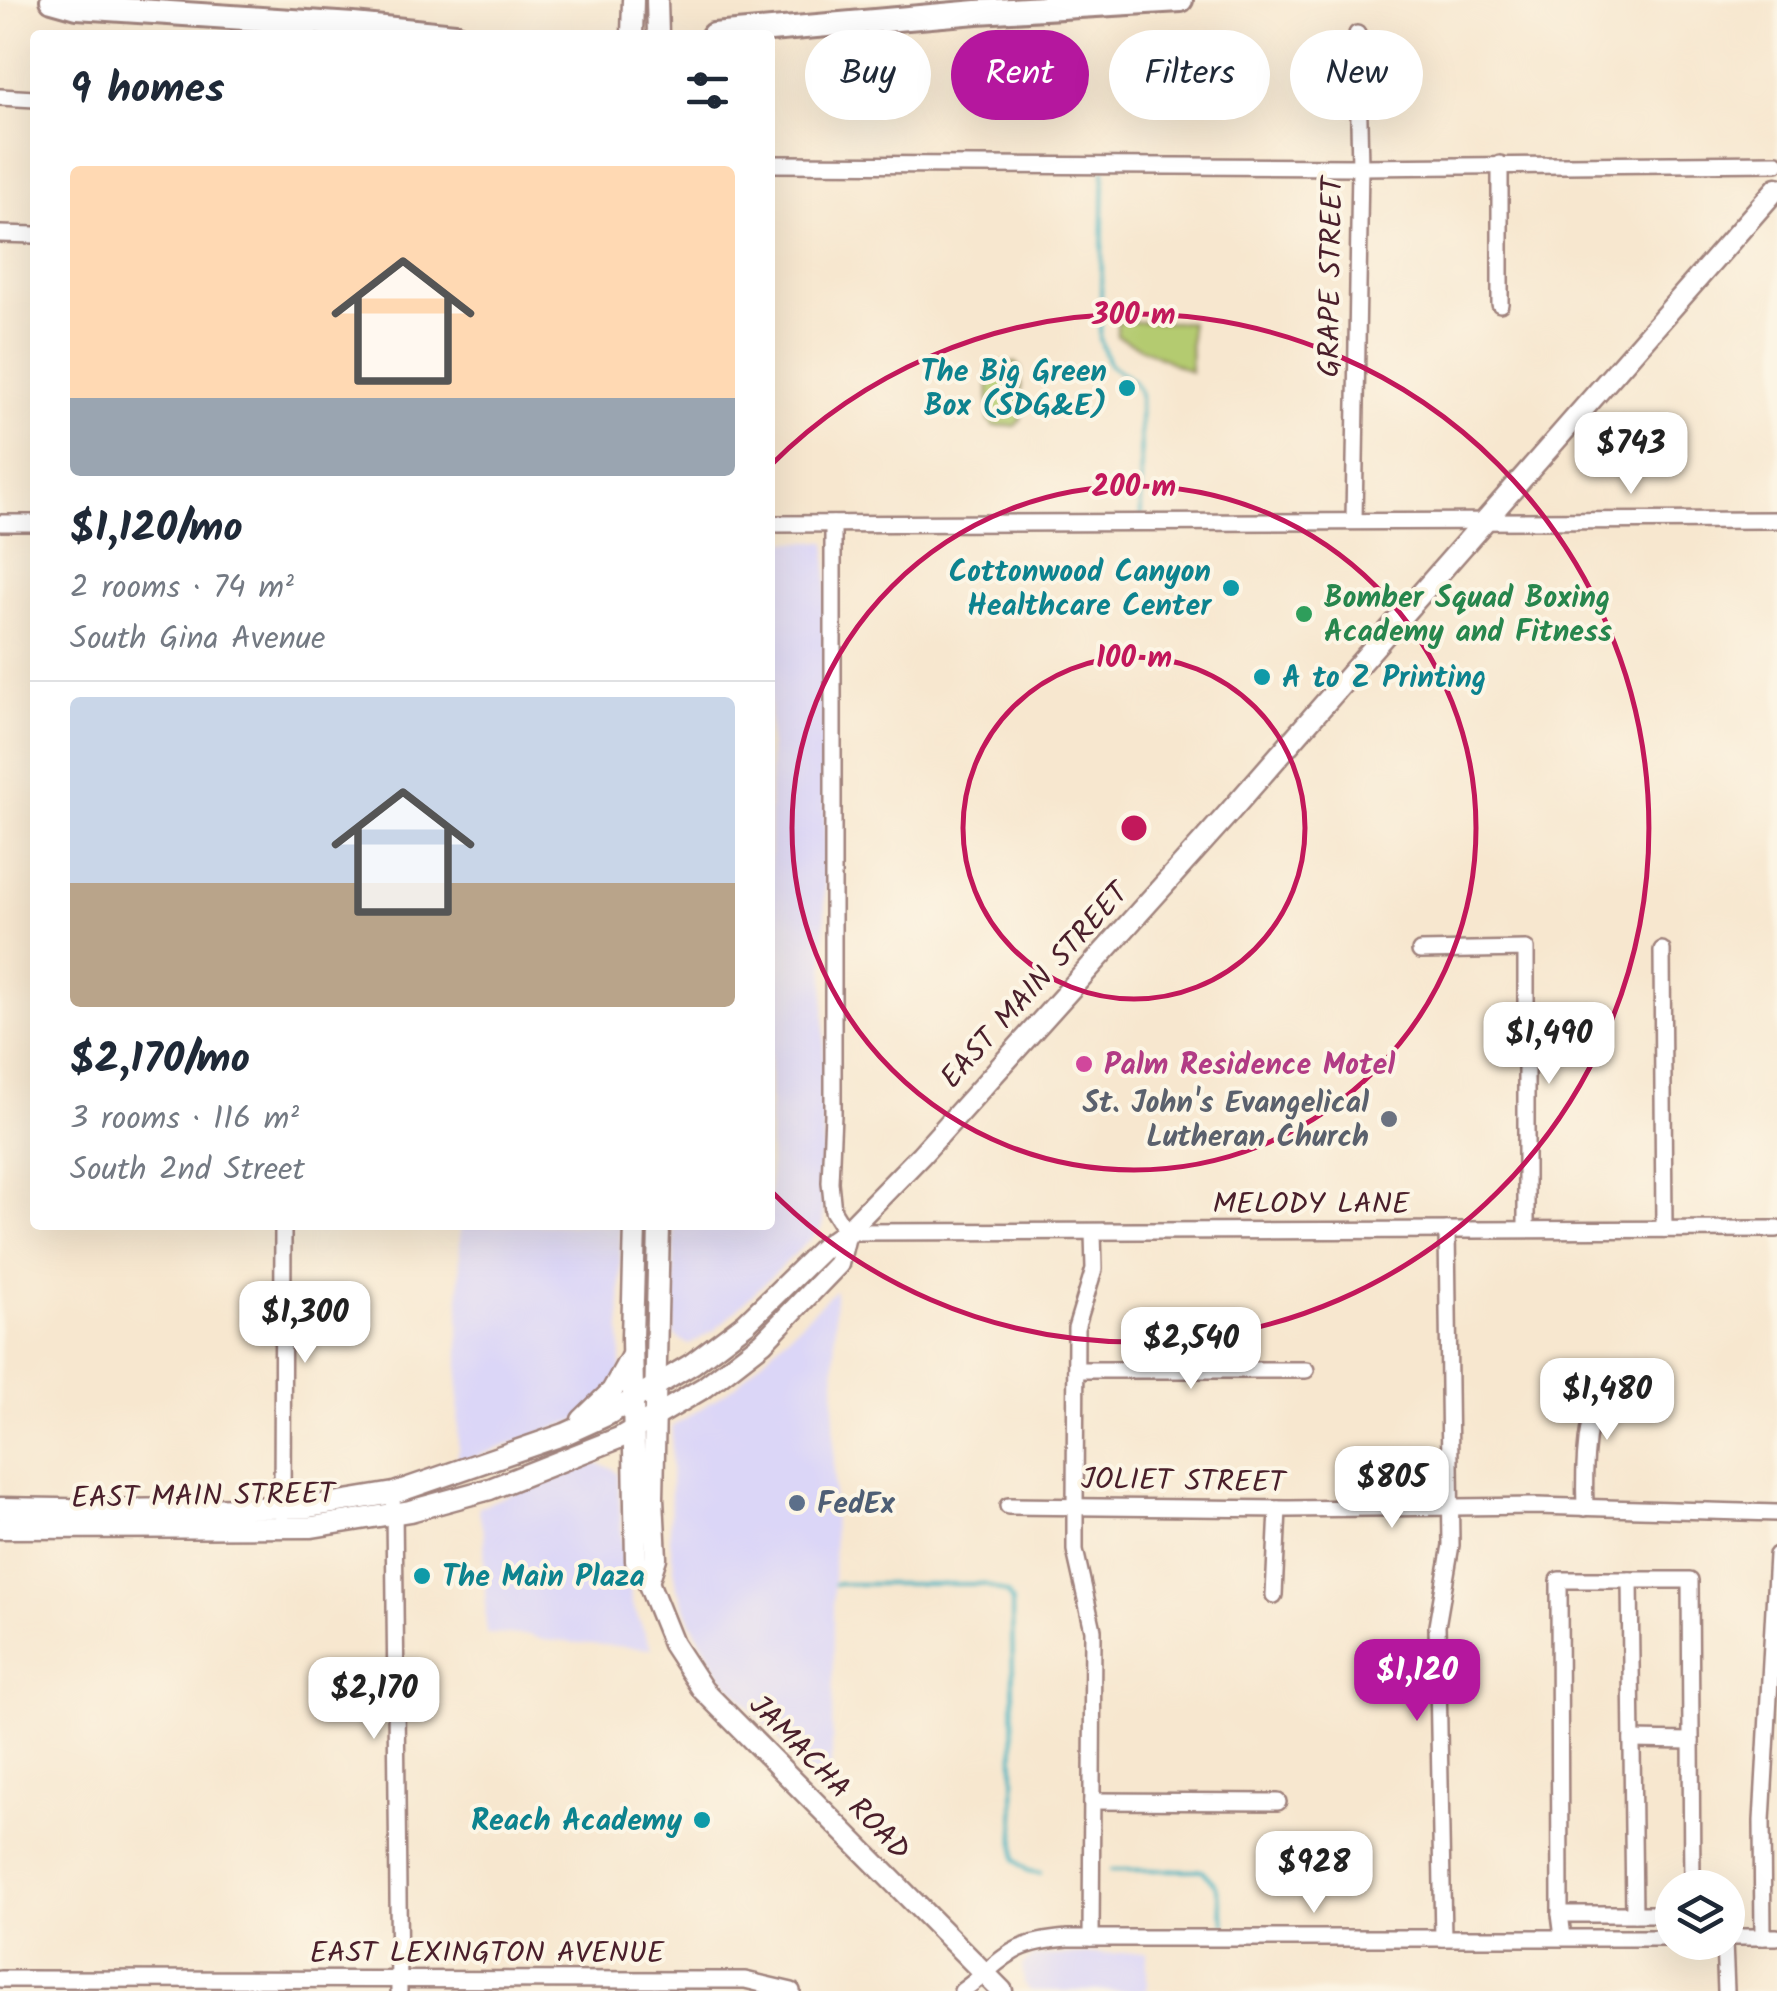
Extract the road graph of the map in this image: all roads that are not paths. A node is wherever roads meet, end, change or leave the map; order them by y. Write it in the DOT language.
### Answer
graph roads {
  1 [pos="52,0"];
  2 [pos="633,0"];
  3 [pos="657,0"];
  4 [pos="1182,0"];
  5 [pos="405,30"];
  6 [pos="632,30"];
  7 [pos="658,30"];
  8 [pos="771,30"];
  9 [pos="0,97"];
  10 [pos="30,99"];
  11 [pos="1359,120"];
  12 [pos="1777,163"];
  13 [pos="775,164"];
  14 [pos="1500,164"];
  15 [pos="1360,167"];
  16 [pos="1777,188"];
  17 [pos="0,234"];
  18 [pos="30,235"];
  19 [pos="1500,304"];
  20 [pos="1354,520"];
  21 [pos="1486,520"];
  22 [pos="1777,520"];
  23 [pos="0,523"];
  24 [pos="30,523"];
  25 [pos="775,524"];
  26 [pos="834,524"];
  27 [pos="1662,950"];
  28 [pos="1420,951"];
  29 [pos="1526,1229"];
  30 [pos="1777,1229"];
  31 [pos="283,1230"];
  32 [pos="635,1230"];
  33 [pos="658,1230"];
  34 [pos="1448,1230"];
  35 [pos="1664,1230"];
  36 [pos="846,1232"];
  37 [pos="1092,1232"];
  38 [pos="656,1338"];
  39 [pos="633,1351"];
  40 [pos="699,1359"];
  41 [pos="1076,1370"];
  42 [pos="1306,1370"];
  43 [pos="1602,1374"];
  44 [pos="656,1386"];
  45 [pos="633,1400"];
  46 [pos="656,1417"];
  47 [pos="634,1429"];
  48 [pos="565,1434"];
  49 [pos="595,1448"];
  50 [pos="634,1474"];
  51 [pos="394,1504"];
  52 [pos="1008,1506"];
  53 [pos="1075,1507"];
  54 [pos="0,1508"];
  55 [pos="1448,1508"];
  56 [pos="1585,1508"];
  57 [pos="1278,1509"];
  58 [pos="1777,1513"];
  59 [pos="282,1518"];
  60 [pos="155,1519"];
  61 [pos="0,1528"];
  62 [pos="1777,1556"];
  63 [pos="1630,1580"];
  64 [pos="648,1582"];
  65 [pos="1274,1594"];
  66 [pos="1632,1740"];
  67 [pos="1691,1741"];
  68 [pos="1092,1800"];
  69 [pos="1278,1802"];
  70 [pos="1692,1870"];
  71 [pos="1560,1914"];
  72 [pos="1634,1914"];
  73 [pos="1655,1914"];
  74 [pos="1563,1937"];
  75 [pos="1770,1937"];
  76 [pos="1091,1938"];
  77 [pos="1443,1938"];
  78 [pos="1655,1938"];
  79 [pos="1745,1939"];
  80 [pos="1726,1960"];
  81 [pos="986,1974"];
  82 [pos="0,1980"];
  83 [pos="399,1986"];
  84 [pos="769,1988"];
  85 [pos="792,1991"];
  86 [pos="962,1991"];
  87 [pos="1002,1991"];
  88 [pos="1726,1991"];
  1 -- 5 [label="highway"];
  2 -- 6 [label="main road"];
  3 -- 7 [label="main road"];
  4 -- 8 [label="highway"];
  9 -- 10 [label="street"];
  11 -- 15 [label="street, GRAPE STREET"];
  12 -- 14 [label="street"];
  13 -- 15 [label="street"];
  14 -- 15 [label="street"];
  14 -- 19 [label="street"];
  15 -- 20 [label="street, GRAPE STREET"];
  16 -- 21 [label="main road, EAST MAIN STREET"];
  17 -- 18 [label="street"];
  20 -- 21 [label="street"];
  20 -- 26 [label="street"];
  21 -- 22 [label="street"];
  21 -- 36 [label="main road, EAST MAIN STREET"];
  23 -- 24 [label="street"];
  25 -- 26 [label="street"];
  26 -- 36 [label="street"];
  27 -- 35 [label="street"];
  28 -- 29 [label="street"];
  29 -- 34 [label="street, MELODY LANE"];
  29 -- 35 [label="street, MELODY LANE"];
  30 -- 35 [label="street, MELODY LANE"];
  31 -- 59 [label="street"];
  32 -- 39 [label="main road, JAMACHA ROAD"];
  33 -- 38 [label="main road, JAMACHA ROAD"];
  34 -- 37 [label="street, MELODY LANE"];
  34 -- 55 [label="street"];
  36 -- 37 [label="street, MELODY LANE"];
  36 -- 40 [label="main road, EAST MAIN STREET"];
  36 -- 46 [label="main road, EAST MAIN STREET"];
  37 -- 41 [label="street"];
  38 -- 40 [label="main road"];
  38 -- 44 [label="main road, JAMACHA ROAD"];
  39 -- 45 [label="main road, JAMACHA ROAD"];
  39 -- 48 [label="main road"];
  40 -- 44 [label="main road, EAST MAIN STREET"];
  41 -- 42 [label="street"];
  41 -- 53 [label="street"];
  43 -- 56 [label="street"];
  44 -- 45 [label="main road, EAST MAIN STREET"];
  44 -- 46 [label="main road, JAMACHA ROAD"];
  45 -- 47 [label="main road, JAMACHA ROAD"];
  45 -- 48 [label="main road, EAST MAIN STREET"];
  46 -- 47 [label="main road, EAST MAIN STREET"];
  46 -- 64 [label="main road, JAMACHA ROAD"];
  47 -- 49 [label="main road, EAST MAIN STREET"];
  47 -- 50 [label="main road, JAMACHA ROAD"];
  48 -- 51 [label="main road, EAST MAIN STREET"];
  49 -- 50 [label="main road"];
  49 -- 51 [label="main road, EAST MAIN STREET"];
  50 -- 64 [label="main road, JAMACHA ROAD"];
  51 -- 59 [label="main road, EAST MAIN STREET"];
  51 -- 83 [label="street"];
  52 -- 53 [label="street, JOLIET STREET"];
  53 -- 57 [label="street, JOLIET STREET"];
  53 -- 68 [label="street"];
  54 -- 60 [label="main road, EAST MAIN STREET"];
  55 -- 56 [label="street, JOLIET STREET"];
  55 -- 57 [label="street, JOLIET STREET"];
  55 -- 77 [label="street"];
  56 -- 58 [label="street, JOLIET STREET"];
  57 -- 65 [label="street"];
  59 -- 60 [label="main road, EAST MAIN STREET"];
  60 -- 61 [label="main road, EAST MAIN STREET"];
  62 -- 75 [label="street"];
  63 -- 66 [label="street"];
  63 -- 67 [label="street"];
  63 -- 71 [label="street"];
  64 -- 81 [label="main road, JAMACHA ROAD"];
  66 -- 67 [label="street"];
  66 -- 72 [label="street"];
  67 -- 70 [label="street"];
  68 -- 69 [label="street"];
  68 -- 76 [label="street"];
  71 -- 72 [label="street"];
  71 -- 74 [label="street"];
  72 -- 73 [label="street"];
  74 -- 77 [label="street"];
  74 -- 78 [label="street"];
  75 -- 79 [label="street"];
  76 -- 77 [label="street"];
  76 -- 81 [label="street"];
  80 -- 88 [label="street"];
  81 -- 86 [label="street"];
  81 -- 87 [label="main road, JAMACHA ROAD"];
  82 -- 83 [label="street, EAST LEXINGTON AVENUE"];
  83 -- 84 [label="street, EAST LEXINGTON AVENUE"];
  84 -- 85 [label="street, EAST LEXINGTON AVENUE"];
}
